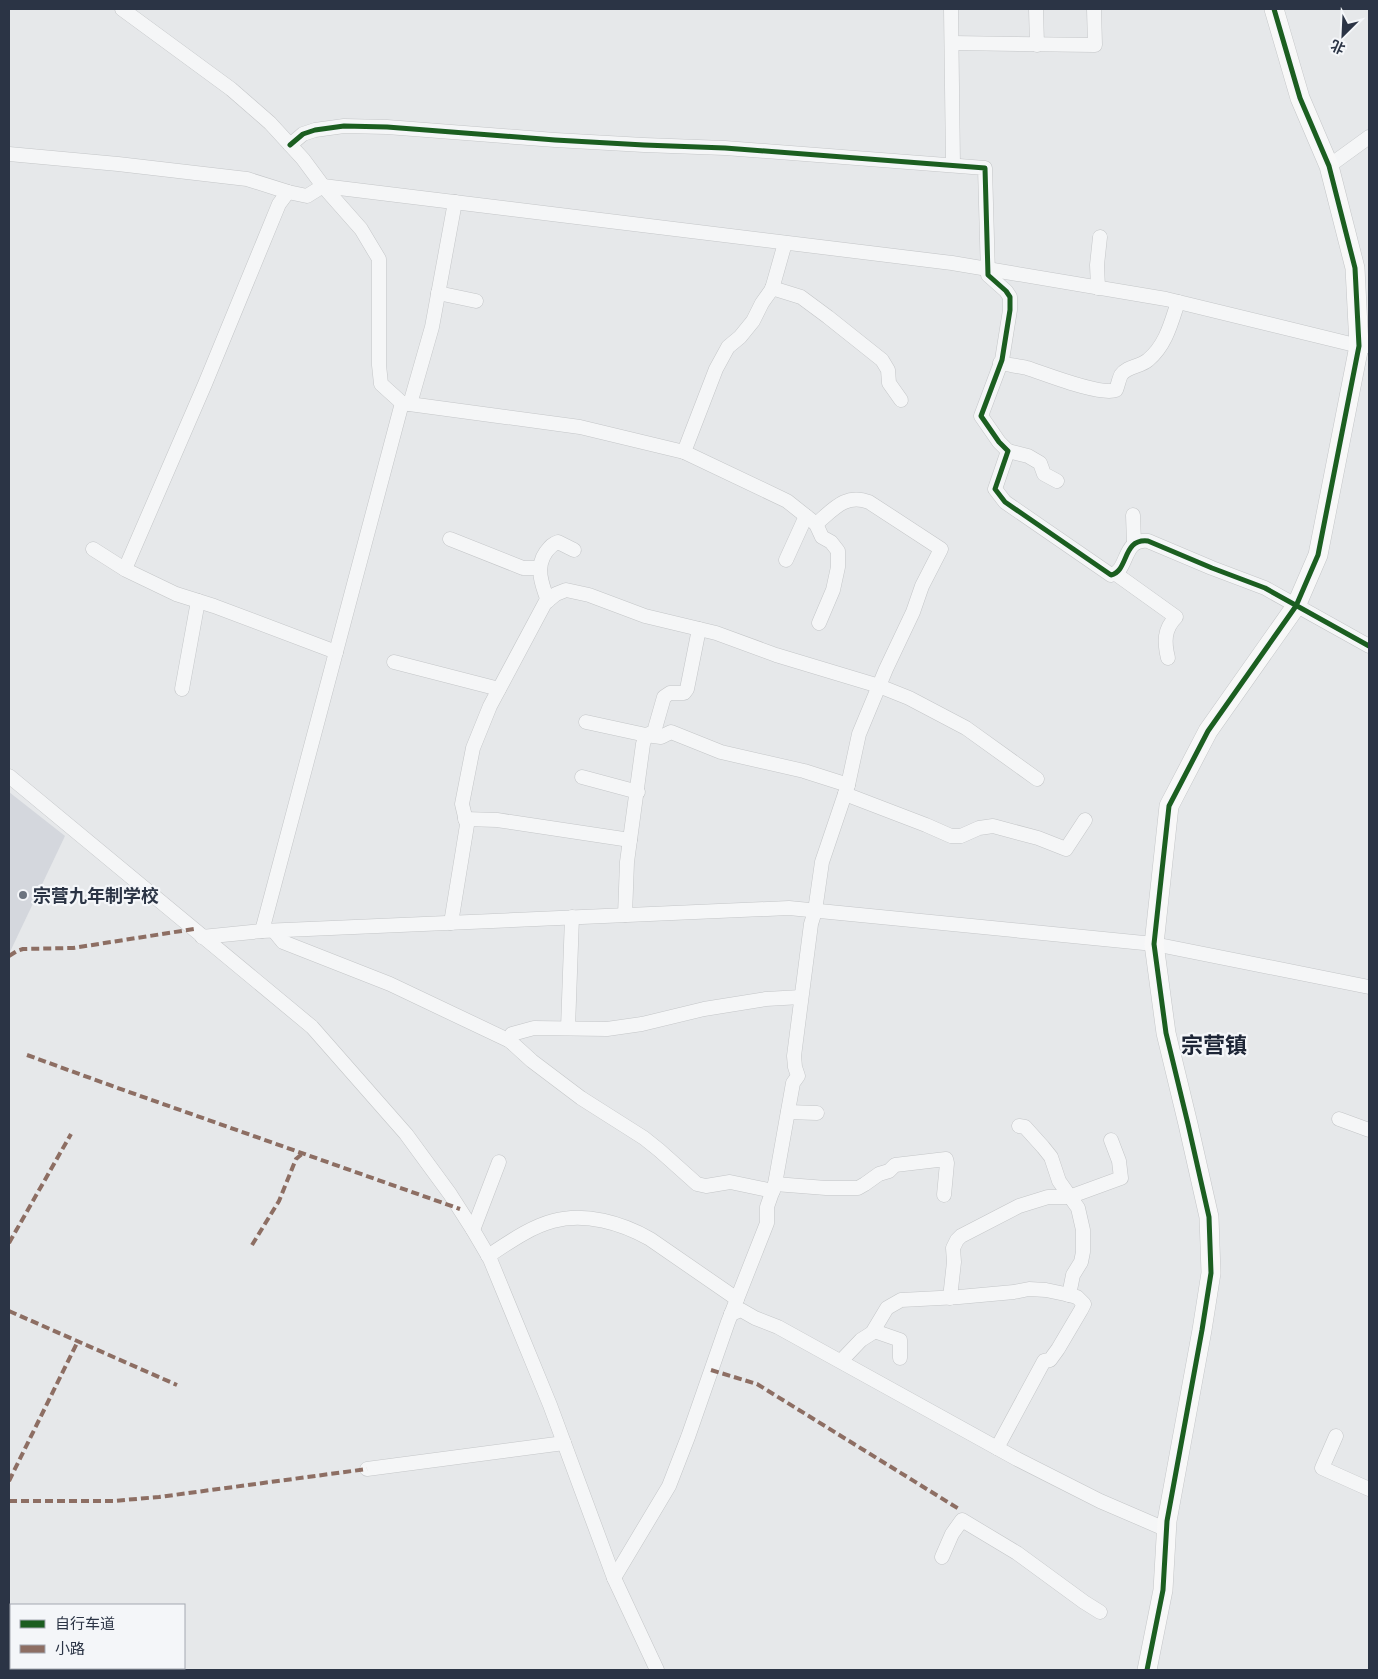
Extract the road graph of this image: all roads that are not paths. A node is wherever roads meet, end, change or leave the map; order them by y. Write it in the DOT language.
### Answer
graph roads {
  1 [pos="122,9"];
  2 [pos="951,9"];
  3 [pos="1036,9"];
  4 [pos="1094,9"];
  5 [pos="1274,9"];
  6 [pos="952,43"];
  7 [pos="1037,45"];
  8 [pos="1369,137"];
  9 [pos="290,145"];
  10 [pos="9,154"];
  11 [pos="953,165"];
  12 [pos="1329,166"];
  13 [pos="322,186"];
  14 [pos="288,192"];
  15 [pos="455,202"];
  16 [pos="1100,237"];
  17 [pos="785,243"];
  18 [pos="989,270"];
  19 [pos="772,288"];
  20 [pos="1098,288"];
  21 [pos="438,293"];
  22 [pos="476,301"];
  23 [pos="1178,302"];
  24 [pos="1364,346"];
  25 [pos="1000,363"];
  26 [pos="901,400"];
  27 [pos="406,404"];
  28 [pos="1008,451"];
  29 [pos="684,452"];
  30 [pos="1057,481"];
  31 [pos="1133,515"];
  32 [pos="811,520"];
  33 [pos="450,539"];
  34 [pos="1134,543"];
  35 [pos="93,549"];
  36 [pos="574,550"];
  37 [pos="786,560"];
  38 [pos="540,568"];
  39 [pos="125,569"];
  40 [pos="1116,574"];
  41 [pos="198,601"];
  42 [pos="548,601"];
  43 [pos="1296,606"];
  44 [pos="819,623"];
  45 [pos="699,629"];
  46 [pos="1369,646"];
  47 [pos="336,652"];
  48 [pos="1168,658"];
  49 [pos="394,662"];
  50 [pos="878,686"];
  51 [pos="182,690"];
  52 [pos="499,690"];
  53 [pos="586,722"];
  54 [pos="646,735"];
  55 [pos="9,776"];
  56 [pos="582,777"];
  57 [pos="1037,779"];
  58 [pos="846,789"];
  59 [pos="638,792"];
  60 [pos="465,819"];
  61 [pos="1085,820"];
  62 [pos="630,840"];
  63 [pos="815,910"];
  64 [pos="625,915"];
  65 [pos="572,918"];
  66 [pos="451,923"];
  67 [pos="268,931"];
  68 [pos="202,937"];
  69 [pos="1154,944"];
  70 [pos="1369,987"];
  71 [pos="802,997"];
  72 [pos="568,1028"];
  73 [pos="510,1041"];
  74 [pos="788,1112"];
  75 [pos="817,1113"];
  76 [pos="1338,1119"];
  77 [pos="1019,1126"];
  78 [pos="1369,1130"];
  79 [pos="1111,1140"];
  80 [pos="499,1162"];
  81 [pos="774,1187"];
  82 [pos="944,1194"];
  83 [pos="1069,1197"];
  84 [pos="473,1230"];
  85 [pos="488,1256"];
  86 [pos="1069,1295"];
  87 [pos="950,1298"];
  88 [pos="737,1299"];
  89 [pos="731,1314"];
  90 [pos="874,1331"];
  91 [pos="900,1358"];
  92 [pos="841,1361"];
  93 [pos="1336,1436"];
  94 [pos="564,1442"];
  95 [pos="997,1448"];
  96 [pos="366,1469"];
  97 [pos="1369,1489"];
  98 [pos="1166,1529"];
  99 [pos="942,1557"];
  100 [pos="614,1578"];
  101 [pos="1100,1612"];
  102 [pos="656,1670"];
  103 [pos="1147,1670"];
  1 -- 9 [label="street"];
  2 -- 6 [label="street"];
  3 -- 7 [label="street"];
  4 -- 7 [label="street"];
  5 -- 12 [label="street"];
  6 -- 7 [label="street"];
  6 -- 11 [label="street"];
  8 -- 12 [label="street"];
  9 -- 11 [label="street"];
  9 -- 13 [label="street"];
  10 -- 14 [label="street"];
  11 -- 18 [label="street"];
  12 -- 24 [label="street"];
  13 -- 14 [label="street"];
  13 -- 15 [label="street"];
  13 -- 27 [label="street"];
  14 -- 39 [label="street"];
  15 -- 17 [label="street"];
  15 -- 21 [label="street"];
  16 -- 20 [label="street"];
  17 -- 18 [label="street"];
  17 -- 19 [label="street"];
  18 -- 20 [label="street"];
  18 -- 25 [label="street"];
  19 -- 26 [label="street"];
  19 -- 29 [label="street"];
  20 -- 23 [label="street"];
  21 -- 22 [label="street"];
  21 -- 27 [label="street"];
  23 -- 24 [label="street"];
  23 -- 25 [label="street"];
  24 -- 43 [label="street"];
  25 -- 28 [label="street"];
  27 -- 29 [label="street"];
  27 -- 47 [label="street"];
  28 -- 30 [label="street"];
  28 -- 40 [label="street"];
  29 -- 32 [label="street"];
  31 -- 34 [label="street"];
  32 -- 37 [label="street"];
  32 -- 44 [label="street"];
  32 -- 50 [label="street"];
  33 -- 38 [label="street"];
  34 -- 40 [label="street"];
  34 -- 43 [label="street"];
  35 -- 39 [label="street"];
  36 -- 38 [label="street"];
  38 -- 42 [label="street"];
  39 -- 41 [label="street"];
  40 -- 48 [label="street"];
  41 -- 47 [label="street"];
  41 -- 51 [label="street"];
  42 -- 45 [label="street"];
  42 -- 52 [label="street"];
  43 -- 46 [label="street"];
  43 -- 69 [label="street"];
  45 -- 50 [label="street"];
  45 -- 54 [label="street"];
  47 -- 67 [label="street"];
  49 -- 52 [label="street"];
  50 -- 57 [label="street"];
  50 -- 58 [label="street"];
  52 -- 60 [label="street"];
  53 -- 54 [label="street"];
  54 -- 58 [label="street"];
  54 -- 59 [label="street"];
  55 -- 68 [label="street"];
  56 -- 59 [label="street"];
  58 -- 61 [label="street"];
  58 -- 63 [label="street"];
  59 -- 62 [label="street"];
  60 -- 62 [label="street"];
  60 -- 66 [label="street"];
  62 -- 64 [label="street"];
  63 -- 64 [label="street"];
  63 -- 69 [label="street"];
  63 -- 71 [label="street"];
  64 -- 65 [label="street"];
  65 -- 66 [label="street"];
  65 -- 72 [label="street"];
  66 -- 67 [label="street"];
  67 -- 68 [label="street"];
  67 -- 73 [label="street"];
  68 -- 84 [label="street"];
  69 -- 70 [label="street"];
  69 -- 98 [label="street"];
  71 -- 72 [label="street"];
  71 -- 74 [label="street"];
  72 -- 73 [label="street"];
  73 -- 81 [label="street"];
  74 -- 75 [label="street"];
  74 -- 81 [label="street"];
  76 -- 78 [label="street"];
  77 -- 83 [label="street"];
  79 -- 83 [label="street"];
  80 -- 84 [label="street"];
  81 -- 82 [label="street"];
  81 -- 88 [label="street"];
  83 -- 86 [label="street"];
  83 -- 87 [label="street"];
  84 -- 85 [label="street"];
  85 -- 88 [label="street"];
  85 -- 94 [label="street"];
  86 -- 87 [label="street"];
  86 -- 95 [label="street"];
  87 -- 90 [label="street"];
  88 -- 89 [label="street"];
  89 -- 92 [label="street"];
  89 -- 100 [label="street"];
  90 -- 91 [label="street"];
  90 -- 92 [label="street"];
  92 -- 95 [label="street"];
  93 -- 97 [label="street"];
  94 -- 96 [label="street"];
  94 -- 100 [label="street"];
  95 -- 98 [label="street"];
  98 -- 103 [label="street"];
  99 -- 101 [label="street"];
  100 -- 102 [label="street"];
}
